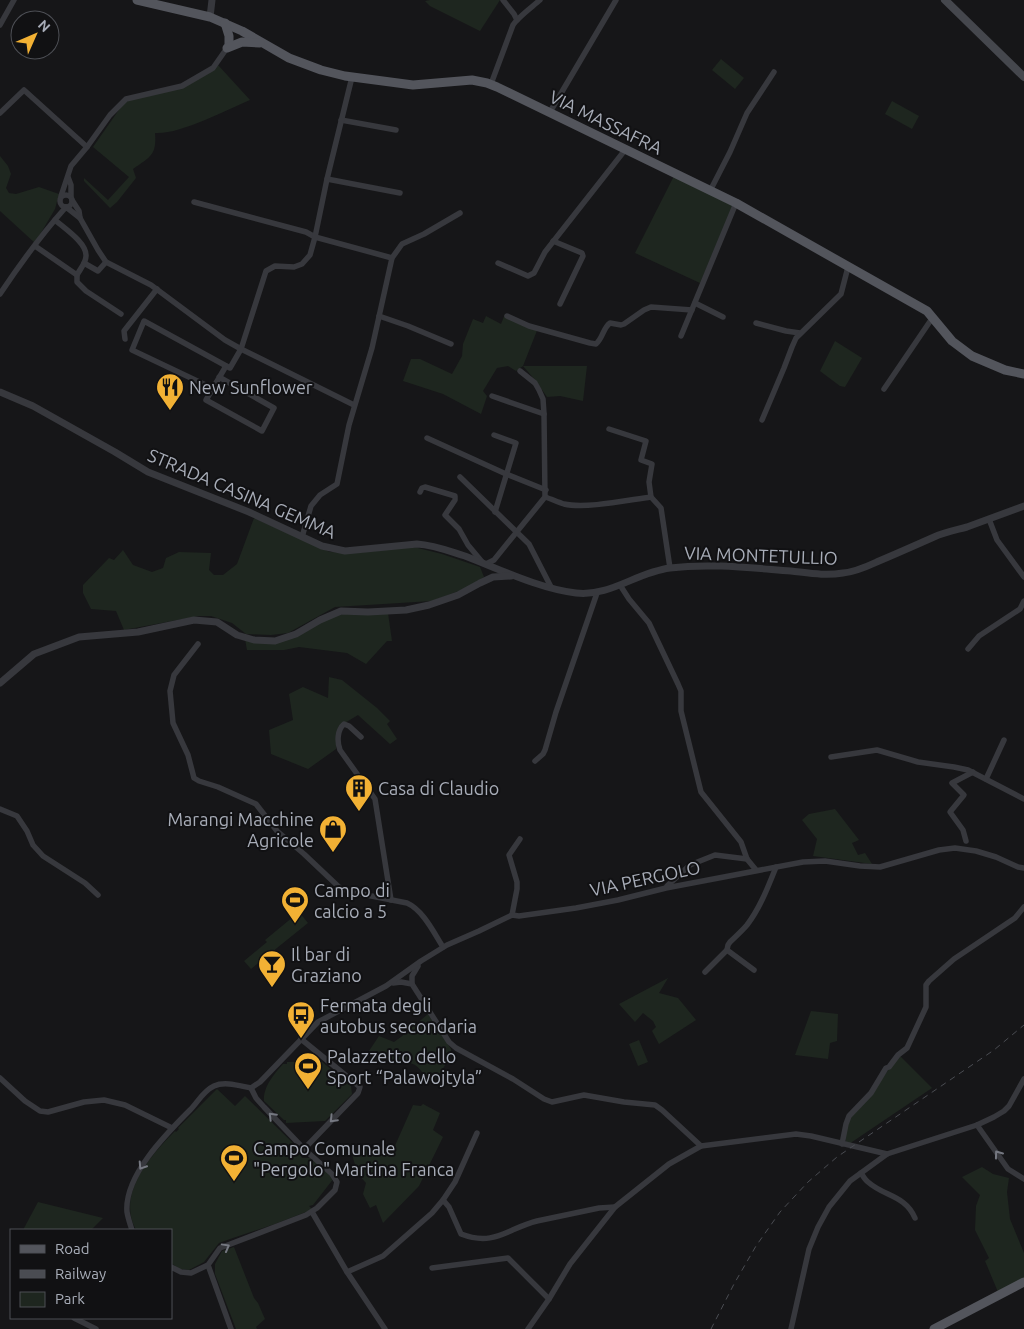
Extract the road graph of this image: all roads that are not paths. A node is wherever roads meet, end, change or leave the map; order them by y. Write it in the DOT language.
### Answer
graph roads {
  1 [pos="14,0"];
  2 [pos="137,0"];
  3 [pos="212,0"];
  4 [pos="503,0"];
  5 [pos="540,0"];
  6 [pos="616,0"];
  7 [pos="944,0"];
  8 [pos="210,17"];
  9 [pos="517,20"];
  10 [pos="225,23"];
  11 [pos="0,25"];
  12 [pos="242,31"];
  13 [pos="262,43"];
  14 [pos="231,45"];
  15 [pos="774,72"];
  16 [pos="352,77"];
  17 [pos="1024,77"];
  18 [pos="491,84"];
  19 [pos="550,112"];
  20 [pos="0,114"];
  21 [pos="341,120"];
  22 [pos="396,130"];
  23 [pos="87,147"];
  24 [pos="625,150"];
  25 [pos="68,177"];
  26 [pos="327,179"];
  27 [pos="710,190"];
  28 [pos="400,193"];
  29 [pos="60,199"];
  30 [pos="72,199"];
  31 [pos="194,202"];
  32 [pos="736,203"];
  33 [pos="66,208"];
  34 [pos="460,213"];
  35 [pos="80,218"];
  36 [pos="54,220"];
  37 [pos="315,237"];
  38 [pos="553,241"];
  39 [pos="35,246"];
  40 [pos="392,258"];
  41 [pos="106,262"];
  42 [pos="84,263"];
  43 [pos="498,263"];
  44 [pos="848,266"];
  45 [pos="77,275"];
  46 [pos="157,289"];
  47 [pos="0,294"];
  48 [pos="695,303"];
  49 [pos="560,304"];
  50 [pos="692,310"];
  51 [pos="121,314"];
  52 [pos="379,316"];
  53 [pos="507,316"];
  54 [pos="723,316"];
  55 [pos="933,317"];
  56 [pos="756,323"];
  57 [pos="800,333"];
  58 [pos="681,336"];
  59 [pos="125,339"];
  60 [pos="451,344"];
  61 [pos="240,350"];
  62 [pos="226,366"];
  63 [pos="520,371"];
  64 [pos="1024,374"];
  65 [pos="219,377"];
  66 [pos="212,388"];
  67 [pos="884,389"];
  68 [pos="0,392"];
  69 [pos="492,396"];
  70 [pos="354,406"];
  71 [pos="544,414"];
  72 [pos="762,420"];
  73 [pos="609,429"];
  74 [pos="494,435"];
  75 [pos="427,438"];
  76 [pos="506,474"];
  77 [pos="460,477"];
  78 [pos="420,492"];
  79 [pos="546,493"];
  80 [pos="652,497"];
  81 [pos="1024,506"];
  82 [pos="495,512"];
  83 [pos="989,520"];
  84 [pos="517,532"];
  85 [pos="302,536"];
  86 [pos="494,563"];
  87 [pos="484,564"];
  88 [pos="670,568"];
  89 [pos="493,577"];
  90 [pos="1024,577"];
  91 [pos="521,578"];
  92 [pos="484,581"];
  93 [pos="620,585"];
  94 [pos="551,588"];
  95 [pos="597,593"];
  96 [pos="1024,601"];
  97 [pos="198,644"];
  98 [pos="968,649"];
  99 [pos="0,683"];
  100 [pos="361,737"];
  101 [pos="1004,740"];
  102 [pos="832,757"];
  103 [pos="534,761"];
  104 [pos="973,772"];
  105 [pos="986,779"];
  106 [pos="1024,799"];
  107 [pos="0,809"];
  108 [pos="520,839"];
  109 [pos="966,841"];
  110 [pos="747,859"];
  111 [pos="776,867"];
  112 [pos="1024,868"];
  113 [pos="756,870"];
  114 [pos="666,888"];
  115 [pos="98,895"];
  116 [pos="391,900"];
  117 [pos="1024,907"];
  118 [pos="512,915"];
  119 [pos="443,947"];
  120 [pos="727,950"];
  121 [pos="421,961"];
  122 [pos="754,970"];
  123 [pos="705,972"];
  124 [pos="412,984"];
  125 [pos="386,986"];
  126 [pos="301,1039"];
  127 [pos="0,1078"];
  128 [pos="1024,1079"];
  129 [pos="251,1088"];
  130 [pos="977,1125"];
  131 [pos="172,1128"];
  132 [pos="477,1132"];
  133 [pos="842,1144"];
  134 [pos="701,1146"];
  135 [pos="304,1149"];
  136 [pos="887,1154"];
  137 [pos="861,1173"];
  138 [pos="1024,1179"];
  139 [pos="444,1200"];
  140 [pos="615,1207"];
  141 [pos="312,1212"];
  142 [pos="915,1218"];
  143 [pos="132,1229"];
  144 [pos="208,1265"];
  145 [pos="172,1268"];
  146 [pos="432,1268"];
  147 [pos="347,1272"];
  148 [pos="1024,1282"];
  149 [pos="550,1298"];
  150 [pos="76,1319"];
  151 [pos="96,1329"];
  152 [pos="231,1329"];
  153 [pos="385,1329"];
  154 [pos="528,1329"];
  155 [pos="791,1329"];
  156 [pos="934,1329"];
  1 -- 11 [label="street"];
  2 -- 8 [label="main road, VIA MASSAFRA"];
  3 -- 8 [label="street"];
  4 -- 9 [label="street"];
  5 -- 9 [label="street"];
  6 -- 19 [label="street"];
  7 -- 17 [label="main road"];
  8 -- 10 [label="main road, VIA MASSAFRA"];
  9 -- 18 [label="street"];
  10 -- 12 [label="main road, VIA MASSAFRA"];
  10 -- 14 [label="main road"];
  12 -- 13 [label="main road, VIA MASSAFRA"];
  12 -- 14 [label="main road"];
  13 -- 14 [label="main road"];
  13 -- 16 [label="main road, VIA MASSAFRA"];
  14 -- 23 [label="street"];
  15 -- 27 [label="street"];
  16 -- 18 [label="main road, VIA MASSAFRA"];
  16 -- 21 [label="street"];
  18 -- 19 [label="main road, VIA MASSAFRA"];
  19 -- 24 [label="main road, VIA MASSAFRA"];
  20 -- 23 [label="street"];
  21 -- 22 [label="street"];
  21 -- 26 [label="street"];
  23 -- 25 [label="street"];
  24 -- 27 [label="main road, VIA MASSAFRA"];
  24 -- 38 [label="street"];
  25 -- 29 [label="street"];
  25 -- 30 [label="street"];
  26 -- 28 [label="street"];
  26 -- 37 [label="street"];
  27 -- 32 [label="main road, VIA MASSAFRA"];
  29 -- 30 [label="street"];
  29 -- 33 [label="street"];
  29 -- 36 [label="street"];
  30 -- 33 [label="street"];
  30 -- 35 [label="street"];
  31 -- 37 [label="street"];
  32 -- 44 [label="main road, VIA MASSAFRA"];
  32 -- 48 [label="street"];
  33 -- 35 [label="street"];
  33 -- 36 [label="street"];
  34 -- 40 [label="street"];
  35 -- 41 [label="street"];
  36 -- 39 [label="street"];
  36 -- 42 [label="street"];
  37 -- 40 [label="street"];
  37 -- 61 [label="street"];
  38 -- 43 [label="street"];
  38 -- 49 [label="street"];
  39 -- 45 [label="street"];
  39 -- 47 [label="street"];
  40 -- 52 [label="street"];
  41 -- 42 [label="street"];
  41 -- 46 [label="street"];
  42 -- 45 [label="street"];
  44 -- 55 [label="main road, VIA MASSAFRA"];
  44 -- 57 [label="street"];
  45 -- 51 [label="street"];
  46 -- 59 [label="street"];
  46 -- 61 [label="street"];
  48 -- 50 [label="street"];
  48 -- 54 [label="street"];
  50 -- 53 [label="street"];
  50 -- 58 [label="street"];
  52 -- 60 [label="street"];
  52 -- 70 [label="street"];
  55 -- 64 [label="main road, VIA MASSAFRA"];
  55 -- 67 [label="street"];
  56 -- 57 [label="street"];
  57 -- 72 [label="street"];
  61 -- 62 [label="street"];
  61 -- 70 [label="street"];
  62 -- 65 [label="street"];
  62 -- 66 [label="street"];
  63 -- 71 [label="street"];
  65 -- 66 [label="street"];
  65 -- 66 [label="street"];
  68 -- 85 [label="street, STRADA CASINA GEMMA"];
  69 -- 71 [label="street"];
  70 -- 85 [label="street"];
  71 -- 79 [label="street"];
  73 -- 80 [label="street"];
  74 -- 76 [label="street"];
  75 -- 76 [label="street"];
  76 -- 79 [label="street"];
  76 -- 82 [label="street"];
  77 -- 82 [label="street"];
  78 -- 87 [label="street"];
  79 -- 80 [label="street"];
  79 -- 84 [label="street"];
  80 -- 88 [label="street"];
  81 -- 83 [label="street, VIA MONTETULLIO"];
  82 -- 84 [label="street"];
  83 -- 88 [label="street, VIA MONTETULLIO"];
  83 -- 90 [label="street"];
  84 -- 86 [label="street"];
  84 -- 94 [label="street"];
  85 -- 87 [label="street, STRADA CASINA GEMMA"];
  86 -- 87 [label="street, STRADA CASINA GEMMA"];
  86 -- 89 [label="street"];
  86 -- 91 [label="street, STRADA CASINA GEMMA"];
  87 -- 89 [label="street"];
  87 -- 92 [label="street"];
  88 -- 93 [label="street, VIA MONTETULLIO"];
  89 -- 91 [label="street"];
  89 -- 92 [label="street"];
  91 -- 94 [label="street, VIA MONTETULLIO"];
  92 -- 99 [label="street"];
  93 -- 95 [label="street, VIA MONTETULLIO"];
  93 -- 110 [label="street"];
  94 -- 95 [label="street, VIA MONTETULLIO"];
  95 -- 103 [label="street"];
  96 -- 98 [label="street"];
  97 -- 116 [label="street"];
  100 -- 116 [label="street"];
  101 -- 105 [label="street"];
  102 -- 104 [label="street"];
  104 -- 105 [label="street"];
  104 -- 109 [label="street"];
  105 -- 106 [label="street"];
  107 -- 115 [label="street"];
  108 -- 118 [label="street"];
  110 -- 113 [label="street"];
  110 -- 114 [label="street"];
  111 -- 112 [label="street, VIA PERGOLO"];
  111 -- 113 [label="street, VIA PERGOLO"];
  111 -- 120 [label="street"];
  113 -- 114 [label="street, VIA PERGOLO"];
  114 -- 118 [label="street, VIA PERGOLO"];
  116 -- 119 [label="street"];
  117 -- 133 [label="street"];
  118 -- 119 [label="street, VIA PERGOLO"];
  119 -- 121 [label="street, VIA PERGOLO"];
  120 -- 122 [label="street"];
  120 -- 123 [label="street"];
  121 -- 124 [label="street"];
  121 -- 125 [label="street, VIA PERGOLO"];
  124 -- 125 [label="street"];
  124 -- 134 [label="street"];
  125 -- 126 [label="street, VIA PERGOLO"];
  126 -- 129 [label="street, VIA PERGOLO"];
  126 -- 135 [label="street, one-way"];
  127 -- 131 [label="street"];
  128 -- 130 [label="street"];
  129 -- 131 [label="street"];
  135 -- 129 [label="street, one-way"];
  130 -- 136 [label="street"];
  138 -- 130 [label="street, one-way"];
  131 -- 143 [label="street, one-way"];
  132 -- 139 [label="street"];
  133 -- 134 [label="street"];
  133 -- 136 [label="street"];
  134 -- 140 [label="street"];
  135 -- 141 [label="street"];
  136 -- 137 [label="street"];
  137 -- 142 [label="street"];
  137 -- 155 [label="street"];
  139 -- 140 [label="street"];
  139 -- 147 [label="street"];
  140 -- 149 [label="street"];
  144 -- 141 [label="street, one-way"];
  141 -- 147 [label="street"];
  144 -- 145 [label="street"];
  144 -- 152 [label="street"];
  146 -- 149 [label="street"];
  147 -- 153 [label="street"];
  148 -- 156 [label="main road"];
  149 -- 154 [label="street"];
  150 -- 151 [label="street"];
}
